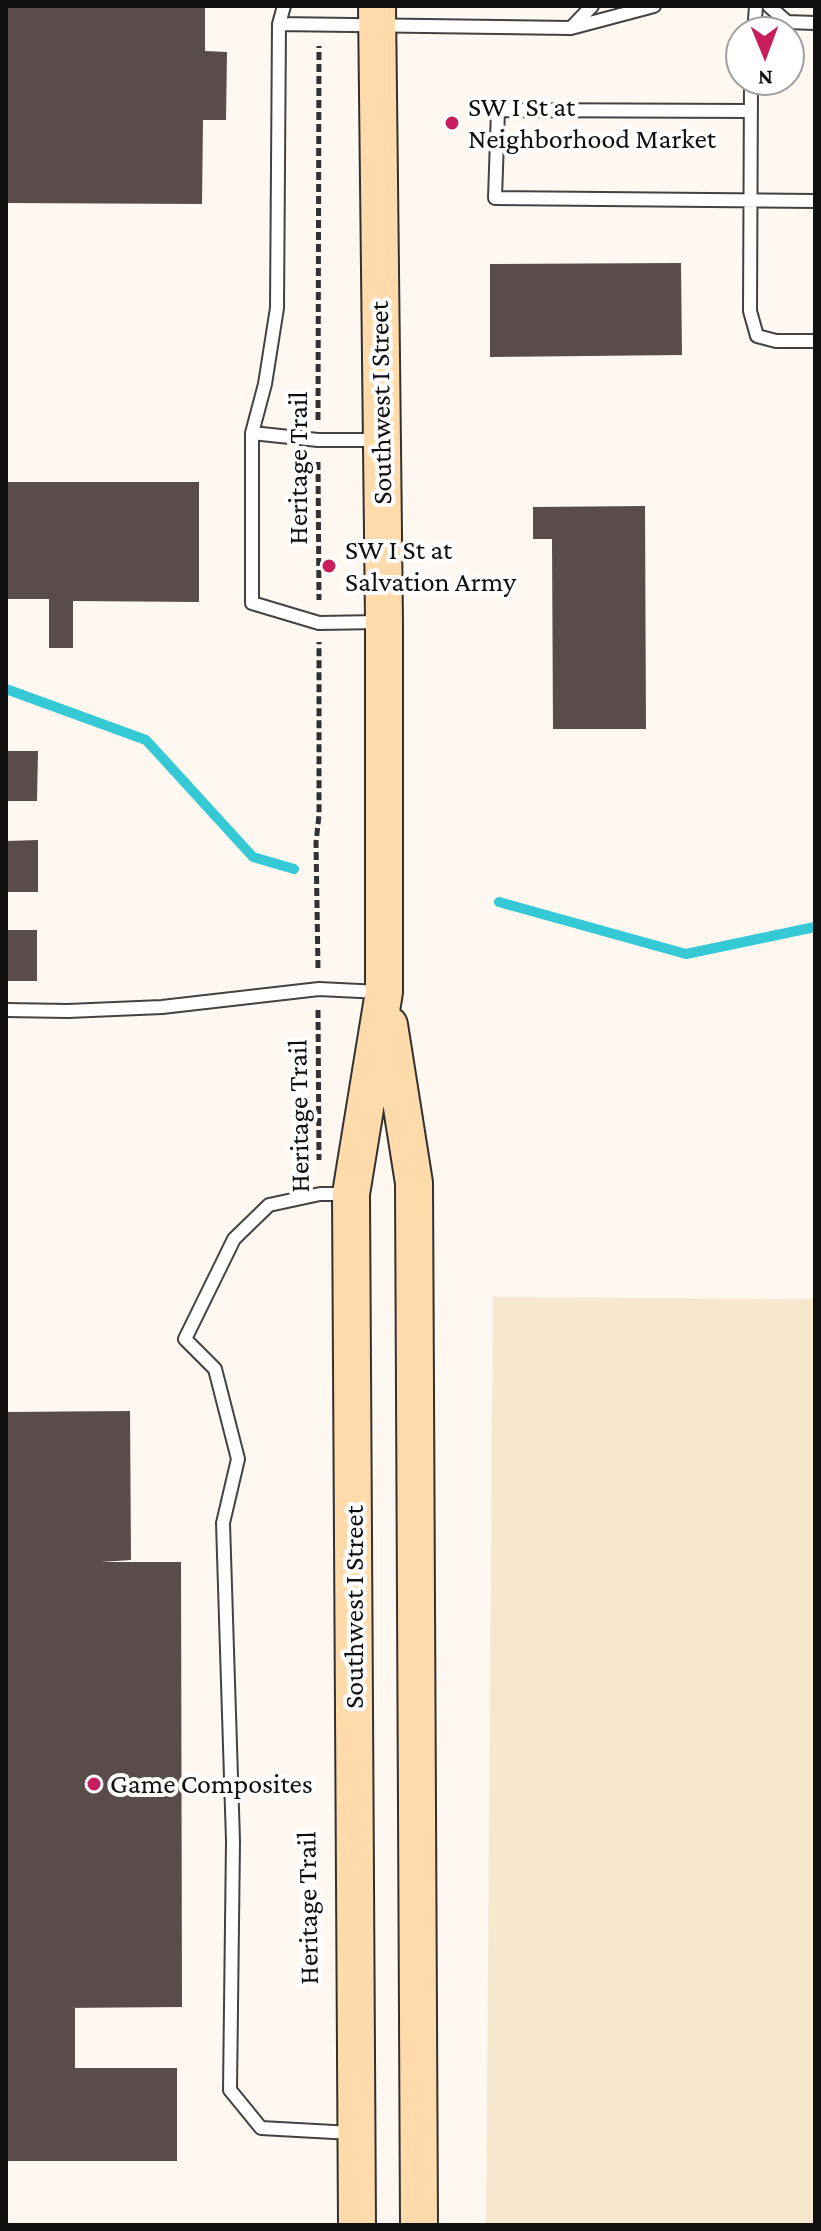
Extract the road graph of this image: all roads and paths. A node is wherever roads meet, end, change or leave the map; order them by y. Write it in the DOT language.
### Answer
graph roads {
  1 [pos="284,6"];
  2 [pos="592,6"];
  3 [pos="654,6"];
  4 [pos="769,6"];
  5 [pos="376,16"];
  6 [pos="815,23"];
  7 [pos="279,24"];
  8 [pos="320,25"];
  9 [pos="571,28"];
  10 [pos="751,96"];
  11 [pos="751,111"];
  12 [pos="750,201"];
  13 [pos="815,201"];
  14 [pos="815,341"];
  15 [pos="252,433"];
  16 [pos="318,440"];
  17 [pos="382,440"];
  18 [pos="384,622"];
  19 [pos="319,623"];
  20 [pos="319,989"];
  21 [pos="384,992"];
  22 [pos="6,1010"];
  23 [pos="336,1194"];
  24 [pos="356,2133"];
  25 [pos="357,2225"];
  26 [pos="419,2225"];
  1 -- 7 [label="lane"];
  2 -- 9 [label="lane"];
  3 -- 9 [label="lane"];
  4 -- 6 [label="lane"];
  5 -- 8 [label="lane"];
  5 -- 9 [label="lane"];
  5 -- 17 [label="main road, Southwest I Street"];
  7 -- 8 [label="lane"];
  7 -- 15 [label="lane"];
  8 -- 16 [label="path, Heritage Trail"];
  10 -- 11 [label="lane"];
  11 -- 12 [label="lane"];
  11 -- 12 [label="lane"];
  12 -- 13 [label="lane"];
  12 -- 14 [label="lane"];
  15 -- 16 [label="lane"];
  15 -- 19 [label="lane"];
  16 -- 17 [label="lane"];
  16 -- 19 [label="path, Heritage Trail"];
  17 -- 18 [label="main road, Southwest I Street"];
  18 -- 19 [label="lane"];
  18 -- 21 [label="main road, Southwest I Street"];
  19 -- 20 [label="path, Heritage Trail"];
  20 -- 21 [label="lane"];
  20 -- 22 [label="lane"];
  20 -- 23 [label="path, Heritage Trail"];
  21 -- 23 [label="main road, Southwest I Street"];
  21 -- 26 [label="main road, Southwest I Street"];
  23 -- 24 [label="main road, Southwest I Street"];
  23 -- 24 [label="lane"];
  24 -- 25 [label="main road, Southwest I Street"];
}
